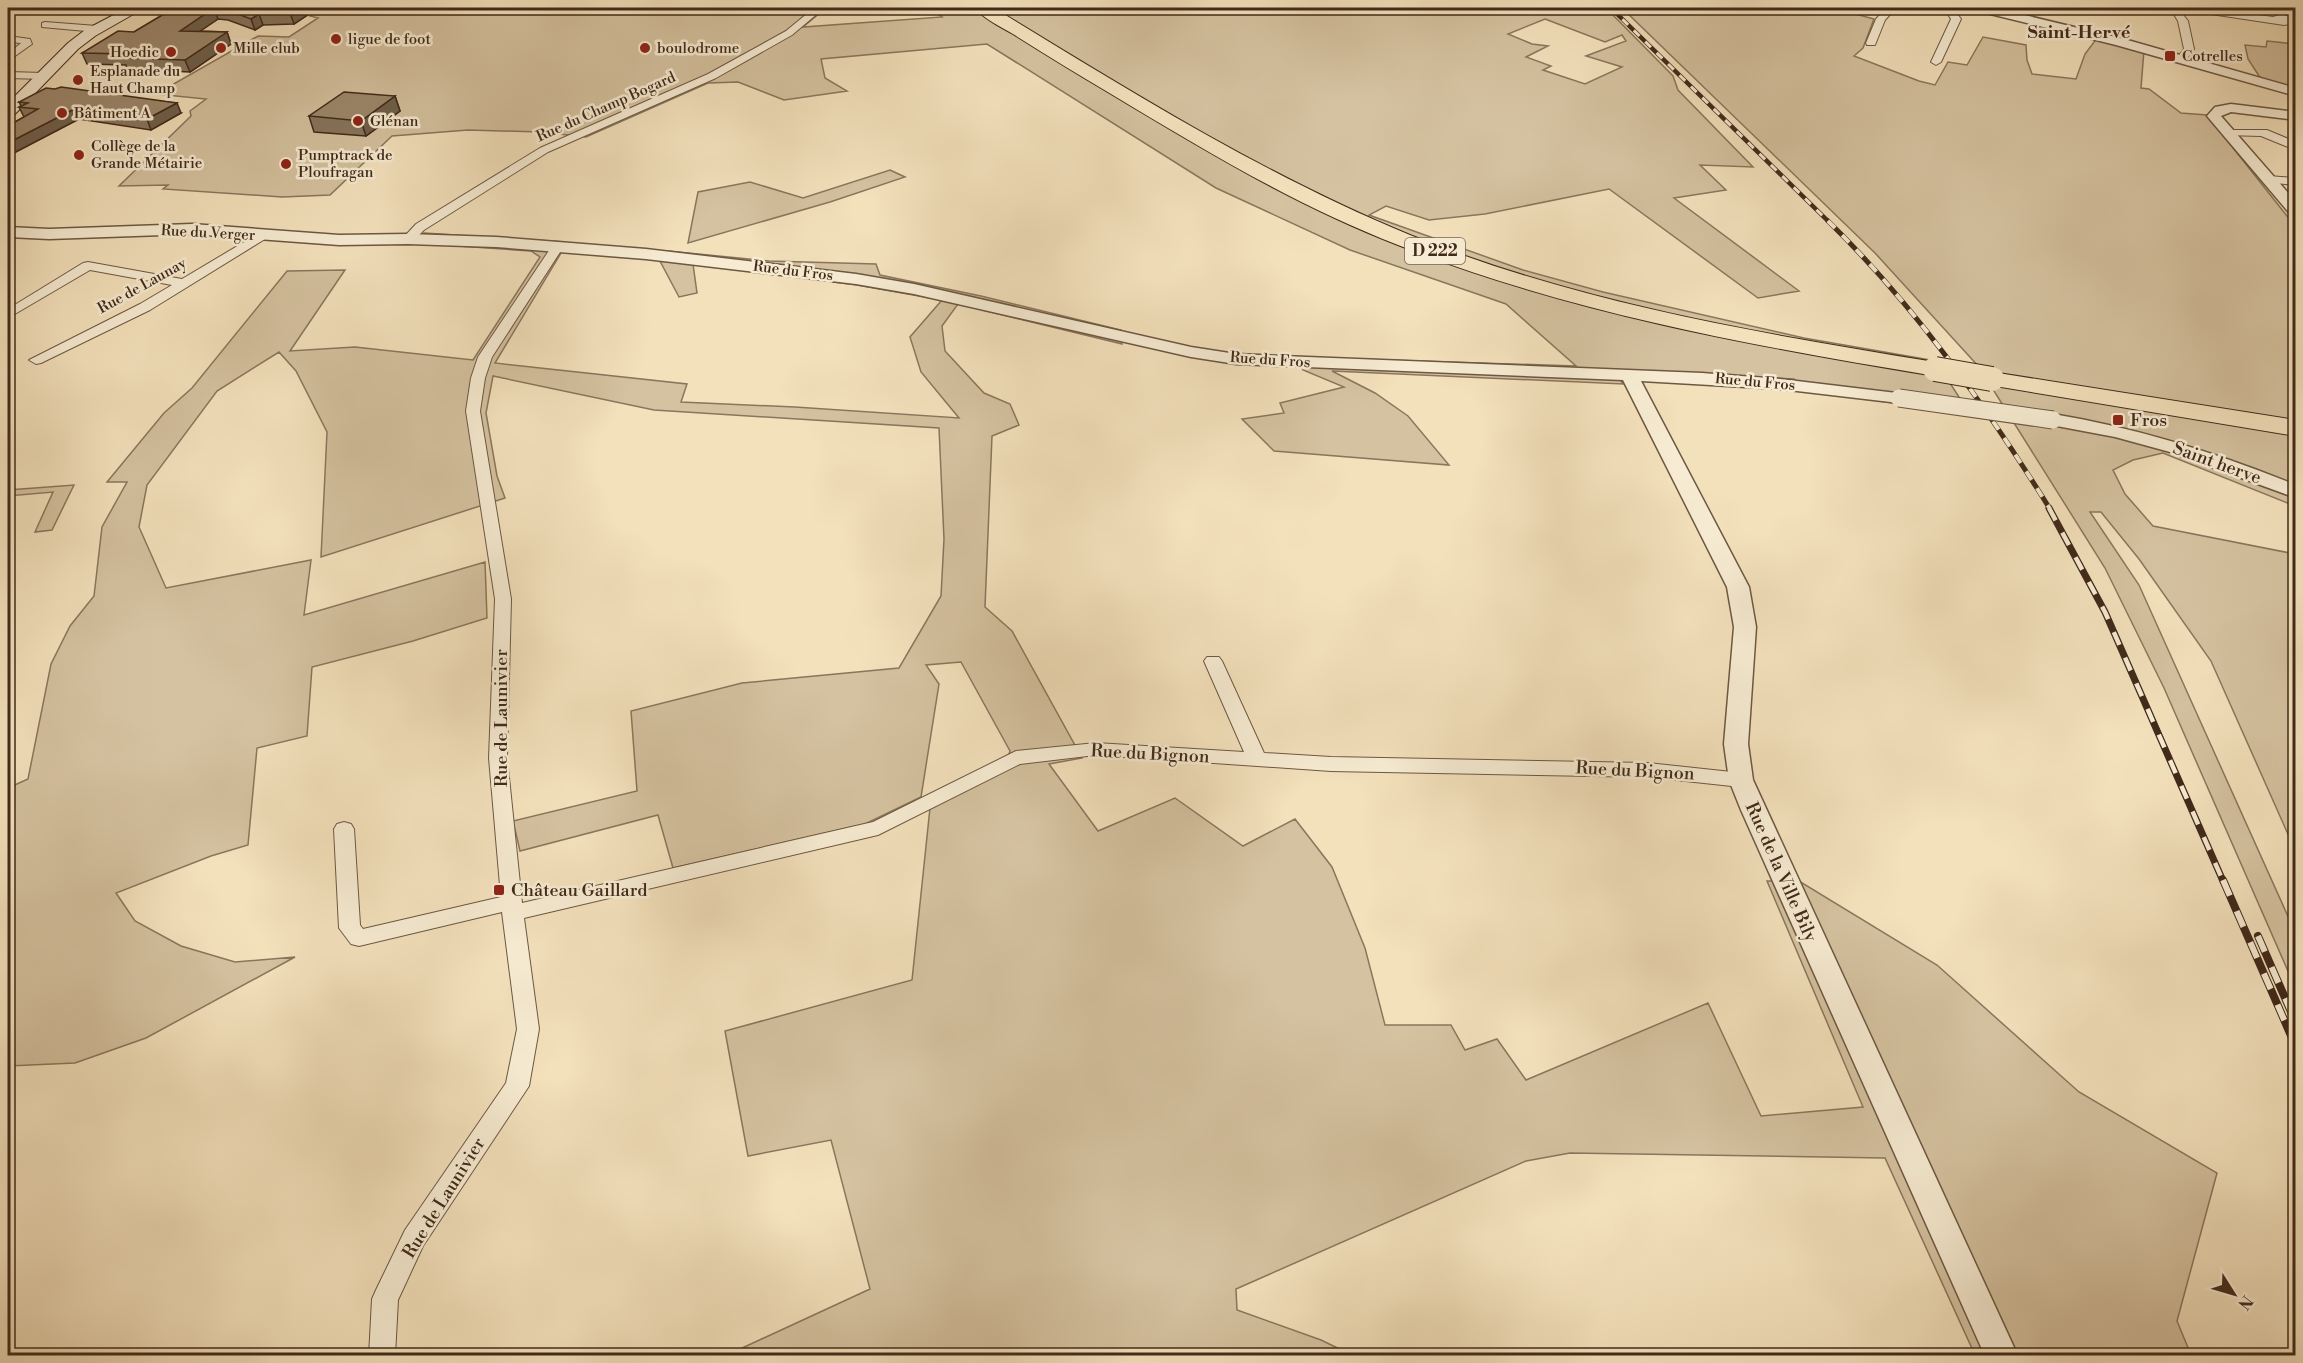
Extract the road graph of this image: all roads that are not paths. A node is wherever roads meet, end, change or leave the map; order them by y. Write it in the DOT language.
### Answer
graph roads {
  1 [pos="136,8"];
  2 [pos="819,8"];
  3 [pos="982,8"];
  4 [pos="1891,8"];
  5 [pos="1949,8"];
  6 [pos="1982,8"];
  7 [pos="2174,8"];
  8 [pos="2192,8"];
  9 [pos="2295,9"];
  10 [pos="2287,21"];
  11 [pos="45,25"];
  12 [pos="97,29"];
  13 [pos="8,39"];
  14 [pos="1871,43"];
  15 [pos="8,58"];
  16 [pos="2182,58"];
  17 [pos="1936,62"];
  18 [pos="8,75"];
  19 [pos="44,76"];
  20 [pos="2295,92"];
  21 [pos="8,112"];
  22 [pos="2295,116"];
  23 [pos="2229,133"];
  24 [pos="2292,145"];
  25 [pos="2268,180"];
  26 [pos="2295,182"];
  27 [pos="2295,212"];
  28 [pos="8,232"];
  29 [pos="261,236"];
  30 [pos="408,239"];
  31 [pos="558,246"];
  32 [pos="184,283"];
  33 [pos="11,309"];
  34 [pos="36,360"];
  35 [pos="1630,376"];
  36 [pos="2295,428"];
  37 [pos="2137,436"];
  38 [pos="2295,492"];
  39 [pos="1212,661"];
  40 [pos="1257,759"];
  41 [pos="1741,780"];
  42 [pos="344,830"];
  43 [pos="512,908"];
  44 [pos="382,1356"];
  45 [pos="2002,1356"];
  1 -- 12 [label="main road"];
  2 -- 30 [label="street, Rue du Champ Bogard"];
  3 -- 36 [label="highway, D 222, bridge"];
  4 -- 14 [label="street"];
  5 -- 17 [label="street"];
  6 -- 16 [label="street"];
  7 -- 16 [label="street"];
  8 -- 10 [label="street"];
  9 -- 10 [label="street"];
  11 -- 12 [label="street"];
  12 -- 19 [label="main road"];
  13 -- 15 [label="street"];
  16 -- 20 [label="street"];
  18 -- 19 [label="street"];
  19 -- 21 [label="main road"];
  22 -- 23 [label="street"];
  23 -- 24 [label="street"];
  23 -- 25 [label="street"];
  25 -- 26 [label="street"];
  25 -- 27 [label="street"];
  28 -- 29 [label="street, Rue du Verger"];
  29 -- 30 [label="street, Rue du Verger"];
  29 -- 32 [label="street, Rue de Launay"];
  30 -- 31 [label="street, Rue du Fros"];
  31 -- 35 [label="street, Rue du Fros"];
  31 -- 43 [label="street, Rue de Launivier"];
  32 -- 33 [label="street"];
  32 -- 34 [label="street, Rue de Launay"];
  35 -- 37 [label="street, Rue du Fros, bridge"];
  35 -- 41 [label="street, Rue de la Ville Bily"];
  37 -- 38 [label="street, Saint herve"];
  39 -- 40 [label="street"];
  40 -- 41 [label="street, Rue du Bignon"];
  40 -- 43 [label="street, Rue du Bignon"];
  41 -- 45 [label="street, Rue de la Ville Bily"];
  42 -- 43 [label="street, Rue du Bignon"];
  43 -- 44 [label="street, Rue de Launivier"];
}
